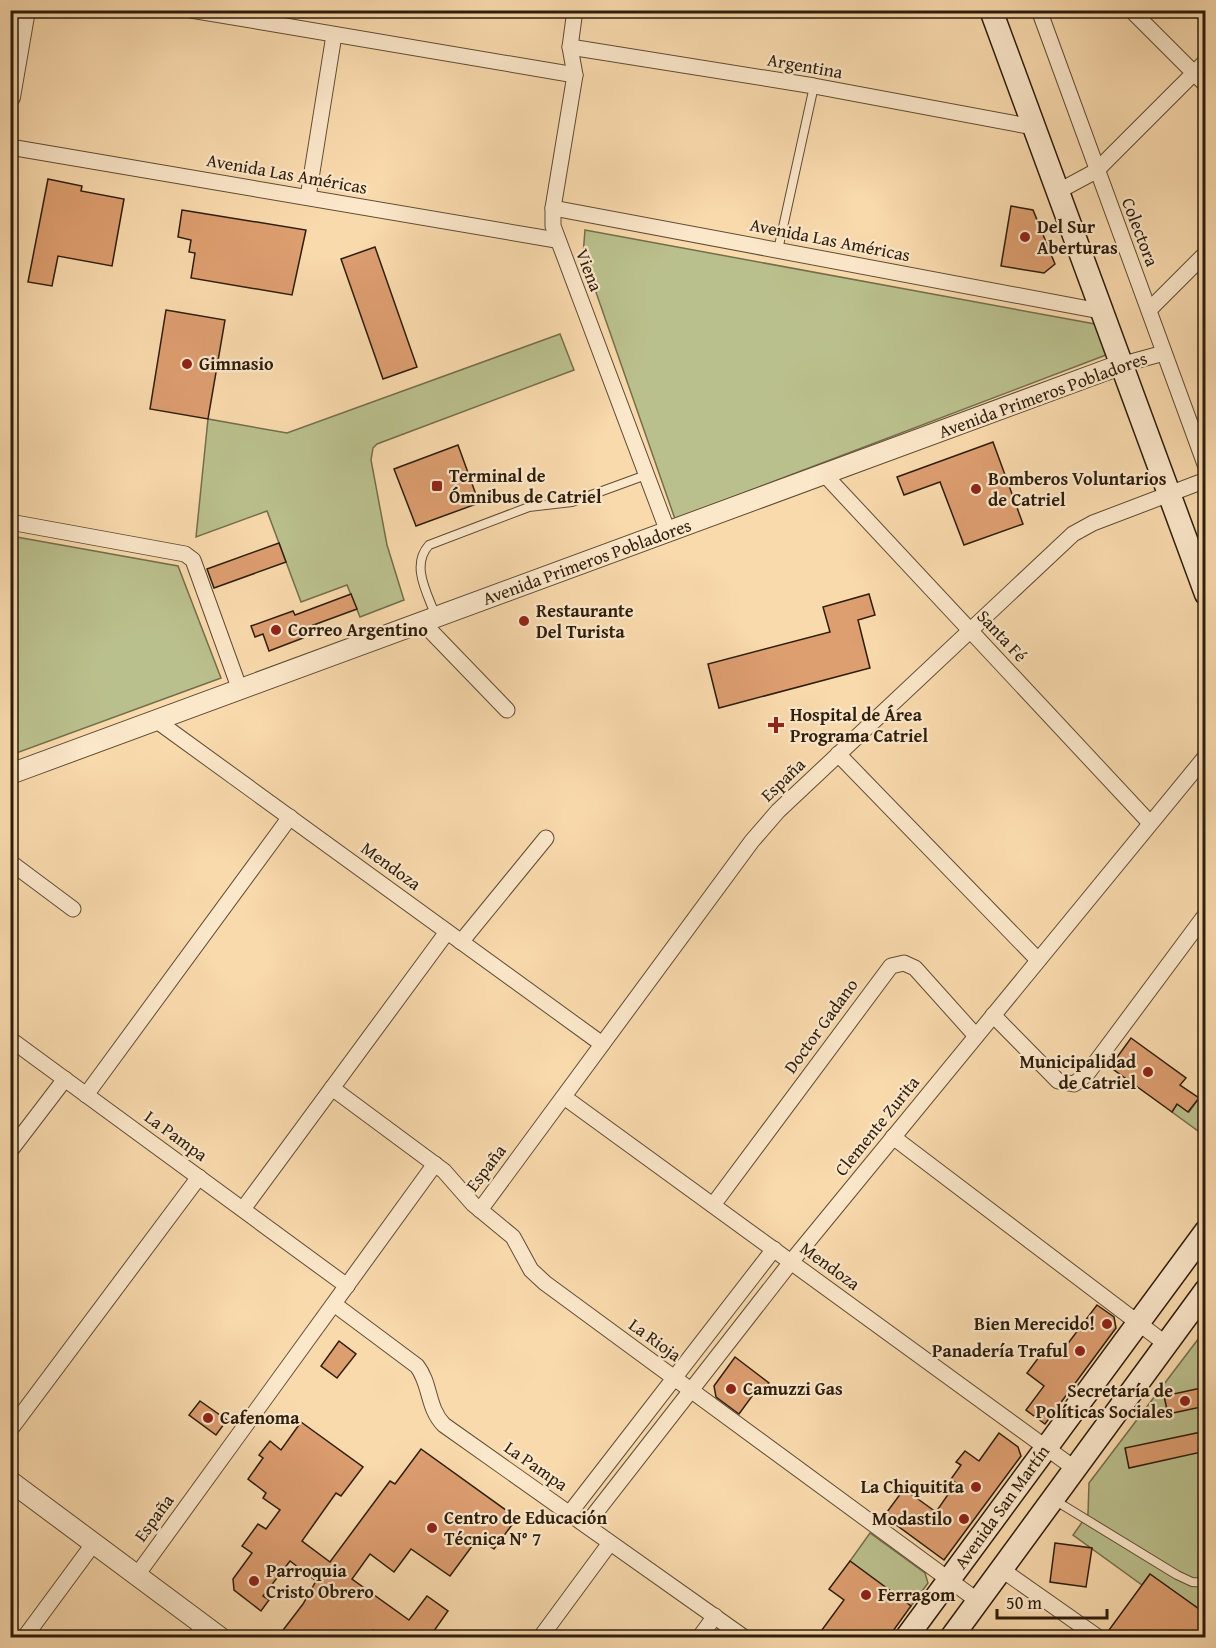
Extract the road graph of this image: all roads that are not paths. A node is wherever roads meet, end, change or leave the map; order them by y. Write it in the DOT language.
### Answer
graph roads {
  1 [pos="191,10"];
  2 [pos="575,10"];
  3 [pos="991,10"];
  4 [pos="1039,10"];
  5 [pos="1131,10"];
  6 [pos="20,14"];
  7 [pos="270,17"];
  8 [pos="334,34"];
  9 [pos="570,47"];
  10 [pos="1206,61"];
  11 [pos="1193,73"];
  12 [pos="575,75"];
  13 [pos="1206,85"];
  14 [pos="814,86"];
  15 [pos="10,97"];
  16 [pos="1033,127"];
  17 [pos="10,147"];
  18 [pos="1096,171"];
  19 [pos="1057,192"];
  20 [pos="308,197"];
  21 [pos="553,208"];
  22 [pos="556,240"];
  23 [pos="778,250"];
  24 [pos="1206,253"];
  25 [pos="1149,310"];
  26 [pos="1100,311"];
  27 [pos="1164,353"];
  28 [pos="1120,365"];
  29 [pos="1204,458"];
  30 [pos="646,475"];
  31 [pos="825,475"];
  32 [pos="1206,480"];
  33 [pos="1168,494"];
  34 [pos="10,522"];
  35 [pos="668,532"];
  36 [pos="1206,594"];
  37 [pos="430,620"];
  38 [pos="970,630"];
  39 [pos="240,690"];
  40 [pos="507,711"];
  41 [pos="157,721"];
  42 [pos="838,754"];
  43 [pos="1206,756"];
  44 [pos="10,774"];
  45 [pos="290,817"];
  46 [pos="1150,823"];
  47 [pos="546,838"];
  48 [pos="10,862"];
  49 [pos="73,909"];
  50 [pos="1206,914"];
  51 [pos="447,932"];
  52 [pos="461,942"];
  53 [pos="1038,960"];
  54 [pos="993,1015"];
  55 [pos="976,1036"];
  56 [pos="10,1039"];
  57 [pos="602,1044"];
  58 [pos="64,1079"];
  59 [pos="332,1088"];
  60 [pos="86,1095"];
  61 [pos="564,1096"];
  62 [pos="893,1137"];
  63 [pos="10,1151"];
  64 [pos="435,1164"];
  65 [pos="199,1177"];
  66 [pos="713,1205"];
  67 [pos="243,1209"];
  68 [pos="480,1210"];
  69 [pos="1206,1231"];
  70 [pos="774,1250"];
  71 [pos="791,1262"];
  72 [pos="347,1286"];
  73 [pos="1206,1290"];
  74 [pos="334,1304"];
  75 [pos="1137,1323"];
  76 [pos="1166,1344"];
  77 [pos="674,1378"];
  78 [pos="691,1390"];
  79 [pos="10,1430"];
  80 [pos="1046,1447"];
  81 [pos="1074,1468"];
  82 [pos="10,1481"];
  83 [pos="1052,1498"];
  84 [pos="569,1514"];
  85 [pos="586,1525"];
  86 [pos="94,1543"];
  87 [pos="610,1543"];
  88 [pos="1001,1569"];
  89 [pos="137,1575"];
  90 [pos="948,1580"];
  91 [pos="1206,1583"];
  92 [pos="978,1601"];
  93 [pos="715,1616"];
  94 [pos="200,1631"];
  95 [pos="24,1638"];
  96 [pos="221,1638"];
  97 [pos="540,1638"];
  98 [pos="699,1638"];
  99 [pos="745,1638"];
  100 [pos="906,1638"];
  101 [pos="951,1638"];
  102 [pos="1099,1638"];
  1 -- 7 [label="street"];
  2 -- 9 [label="street, Viena"];
  3 -- 16 [label="main road"];
  4 -- 18 [label="street, Colectora"];
  5 -- 11 [label="street"];
  6 -- 15 [label="street"];
  7 -- 8 [label="street"];
  8 -- 12 [label="street"];
  8 -- 20 [label="street"];
  9 -- 12 [label="street, Viena"];
  9 -- 14 [label="street, Argentina"];
  10 -- 11 [label="street"];
  11 -- 13 [label="street"];
  11 -- 18 [label="street"];
  12 -- 21 [label="street, Viena"];
  14 -- 16 [label="street, Argentina"];
  14 -- 23 [label="lane"];
  16 -- 19 [label="main road"];
  17 -- 20 [label="street, Avenida Las Américas"];
  18 -- 19 [label="street"];
  18 -- 25 [label="street, Colectora"];
  19 -- 26 [label="main road"];
  20 -- 22 [label="street, Avenida Las Américas"];
  21 -- 22 [label="street, Viena"];
  21 -- 23 [label="street, Avenida Las Américas"];
  22 -- 30 [label="street, Viena"];
  23 -- 26 [label="street, Avenida Las Américas"];
  24 -- 25 [label="street"];
  25 -- 27 [label="street, Colectora"];
  26 -- 28 [label="main road"];
  27 -- 28 [label="street, Avenida Primeros Pobladores"];
  27 -- 29 [label="street, Colectora"];
  28 -- 31 [label="street, Avenida Primeros Pobladores"];
  28 -- 33 [label="main road"];
  30 -- 35 [label="street, Viena"];
  30 -- 37 [label="lane"];
  31 -- 35 [label="street, Avenida Primeros Pobladores"];
  31 -- 38 [label="street, Santa Fé"];
  32 -- 33 [label="street, España"];
  33 -- 36 [label="main road"];
  33 -- 38 [label="street, España"];
  34 -- 39 [label="street"];
  35 -- 37 [label="street, Avenida Primeros Pobladores"];
  37 -- 39 [label="street, Avenida Primeros Pobladores"];
  37 -- 40 [label="street"];
  38 -- 42 [label="street, España"];
  38 -- 46 [label="street, Santa Fé"];
  39 -- 41 [label="street, Avenida Primeros Pobladores"];
  41 -- 44 [label="street, Avenida Primeros Pobladores"];
  41 -- 45 [label="street, Mendoza"];
  42 -- 53 [label="street"];
  42 -- 57 [label="street, España"];
  43 -- 46 [label="street, Clemente Zurita"];
  45 -- 51 [label="street, Mendoza"];
  45 -- 60 [label="street"];
  46 -- 53 [label="street, Clemente Zurita"];
  47 -- 52 [label="street"];
  48 -- 49 [label="street"];
  50 -- 54 [label="street"];
  51 -- 52 [label="street, Mendoza"];
  51 -- 59 [label="street"];
  52 -- 57 [label="street, Mendoza"];
  53 -- 54 [label="street, Clemente Zurita"];
  54 -- 55 [label="street, Clemente Zurita"];
  55 -- 62 [label="street, Clemente Zurita"];
  55 -- 66 [label="street, Doctor Gadano"];
  56 -- 58 [label="street, La Pampa"];
  57 -- 61 [label="street, España"];
  58 -- 60 [label="street, La Pampa"];
  58 -- 63 [label="street"];
  59 -- 64 [label="street, La Rioja"];
  59 -- 67 [label="street"];
  60 -- 65 [label="street, La Pampa"];
  61 -- 66 [label="street, Mendoza"];
  61 -- 68 [label="street, España"];
  62 -- 71 [label="street, Clemente Zurita"];
  62 -- 75 [label="street"];
  64 -- 68 [label="street, La Rioja"];
  64 -- 72 [label="street, España"];
  65 -- 67 [label="street, La Pampa"];
  65 -- 79 [label="street"];
  66 -- 70 [label="street, Mendoza"];
  67 -- 72 [label="street, La Pampa"];
  68 -- 77 [label="street, La Rioja"];
  69 -- 75 [label="main road, Avenida San Martín"];
  70 -- 71 [label="street, Mendoza"];
  70 -- 77 [label="street"];
  71 -- 78 [label="street, Clemente Zurita"];
  71 -- 80 [label="street, Mendoza"];
  72 -- 74 [label="street, España"];
  73 -- 76 [label="main road, Avenida San Martín"];
  74 -- 84 [label="street, La Pampa"];
  74 -- 89 [label="street, España"];
  75 -- 76 [label="street"];
  75 -- 80 [label="main road, Avenida San Martín"];
  76 -- 81 [label="main road, Avenida San Martín"];
  77 -- 78 [label="street, La Rioja"];
  77 -- 84 [label="street"];
  78 -- 85 [label="street, Clemente Zurita"];
  78 -- 90 [label="street, La Rioja"];
  80 -- 81 [label="street, Mendoza"];
  80 -- 90 [label="main road, Avenida San Martín"];
  81 -- 83 [label="main road, Avenida San Martín"];
  82 -- 86 [label="street"];
  83 -- 88 [label="main road, Avenida San Martín"];
  83 -- 91 [label="lane"];
  84 -- 85 [label="street, La Pampa"];
  85 -- 87 [label="street, La Pampa"];
  86 -- 89 [label="street"];
  86 -- 95 [label="street"];
  87 -- 93 [label="street, La Pampa"];
  87 -- 97 [label="street"];
  88 -- 92 [label="main road, Avenida San Martín"];
  88 -- 102 [label="street"];
  89 -- 94 [label="street"];
  90 -- 92 [label="street, La Rioja"];
  90 -- 100 [label="main road, Avenida San Martín"];
  92 -- 101 [label="main road, Avenida San Martín"];
  93 -- 98 [label="street"];
  93 -- 99 [label="street, La Pampa"];
  94 -- 96 [label="street"];
}
